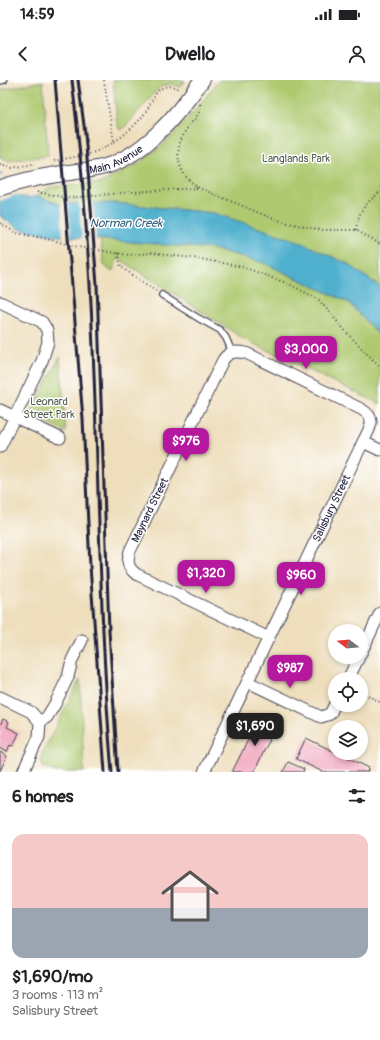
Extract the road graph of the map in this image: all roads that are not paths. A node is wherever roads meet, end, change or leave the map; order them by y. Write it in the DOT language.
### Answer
graph roads {
  1 [pos="4,80"];
  2 [pos="202,80"];
  3 [pos="0,81"];
  4 [pos="7,185"];
  5 [pos="162,295"];
  6 [pos="0,302"];
  7 [pos="232,352"];
  8 [pos="0,410"];
  9 [pos="14,417"];
  10 [pos="60,438"];
  11 [pos="363,442"];
  12 [pos="0,447"];
  13 [pos="380,450"];
  14 [pos="380,613"];
  15 [pos="269,638"];
  16 [pos="368,638"];
  17 [pos="82,640"];
  18 [pos="248,682"];
  19 [pos="0,697"];
  20 [pos="331,712"];
  21 [pos="40,722"];
  22 [pos="26,771"];
  23 [pos="204,772"];
  1 -- 3 [label="lane"];
  2 -- 4 [label="street, Main Avenue"];
  5 -- 7 [label="lane"];
  6 -- 9 [label="street"];
  7 -- 11 [label="street, Salisbury Street"];
  7 -- 15 [label="street, Maynard Street"];
  8 -- 9 [label="street"];
  9 -- 10 [label="street"];
  9 -- 12 [label="street"];
  11 -- 13 [label="street"];
  11 -- 15 [label="street, Salisbury Street"];
  14 -- 16 [label="street"];
  15 -- 18 [label="street, Salisbury Street"];
  17 -- 21 [label="street"];
  18 -- 20 [label="street"];
  18 -- 23 [label="street, Salisbury Street"];
  19 -- 21 [label="street"];
  21 -- 22 [label="street"];
}
